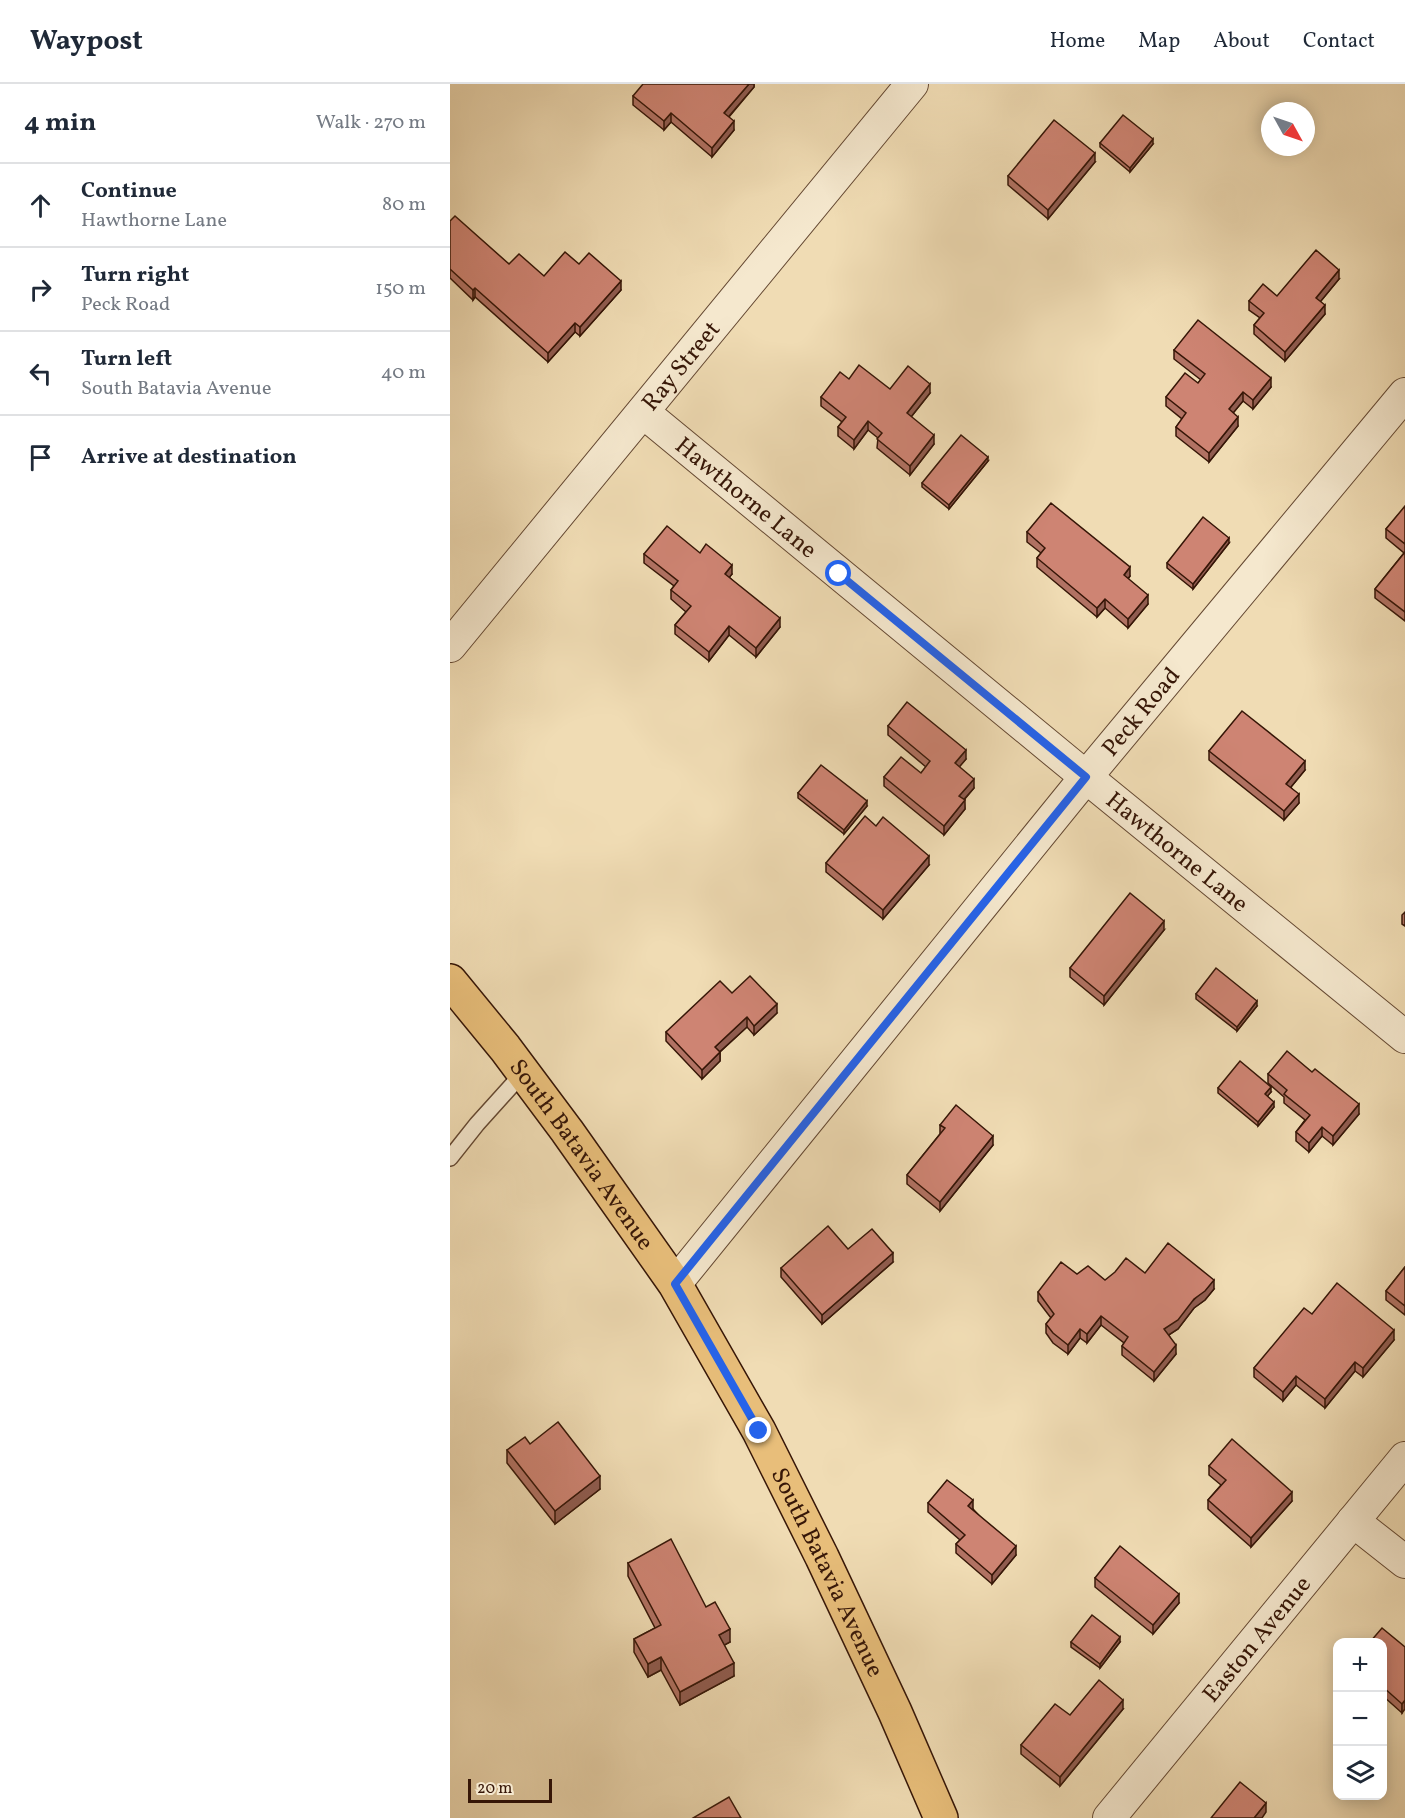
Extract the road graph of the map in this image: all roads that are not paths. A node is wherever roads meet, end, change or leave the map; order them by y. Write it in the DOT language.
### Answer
graph roads {
  1 [pos="912,84"];
  2 [pos="1405,394"];
  3 [pos="643,412"];
  4 [pos="450,646"];
  5 [pos="1086,777"];
  6 [pos="450,981"];
  7 [pos="1405,1037"];
  8 [pos="523,1073"];
  9 [pos="450,1158"];
  10 [pos="675,1284"];
  11 [pos="1405,1458"];
  12 [pos="1353,1521"];
  13 [pos="1405,1562"];
  14 [pos="941,1818"];
  15 [pos="1109,1818"];
  1 -- 3 [label="street, Ray Street"];
  2 -- 5 [label="street, Peck Road"];
  3 -- 4 [label="street, Ray Street"];
  3 -- 5 [label="street, Hawthorne Lane"];
  5 -- 7 [label="street, Hawthorne Lane"];
  5 -- 10 [label="street, Peck Road"];
  6 -- 8 [label="main road, South Batavia Avenue"];
  8 -- 9 [label="lane"];
  8 -- 10 [label="main road, South Batavia Avenue"];
  10 -- 14 [label="main road, South Batavia Avenue"];
  11 -- 12 [label="street, Easton Avenue"];
  12 -- 13 [label="street"];
  12 -- 15 [label="street, Easton Avenue"];
}
